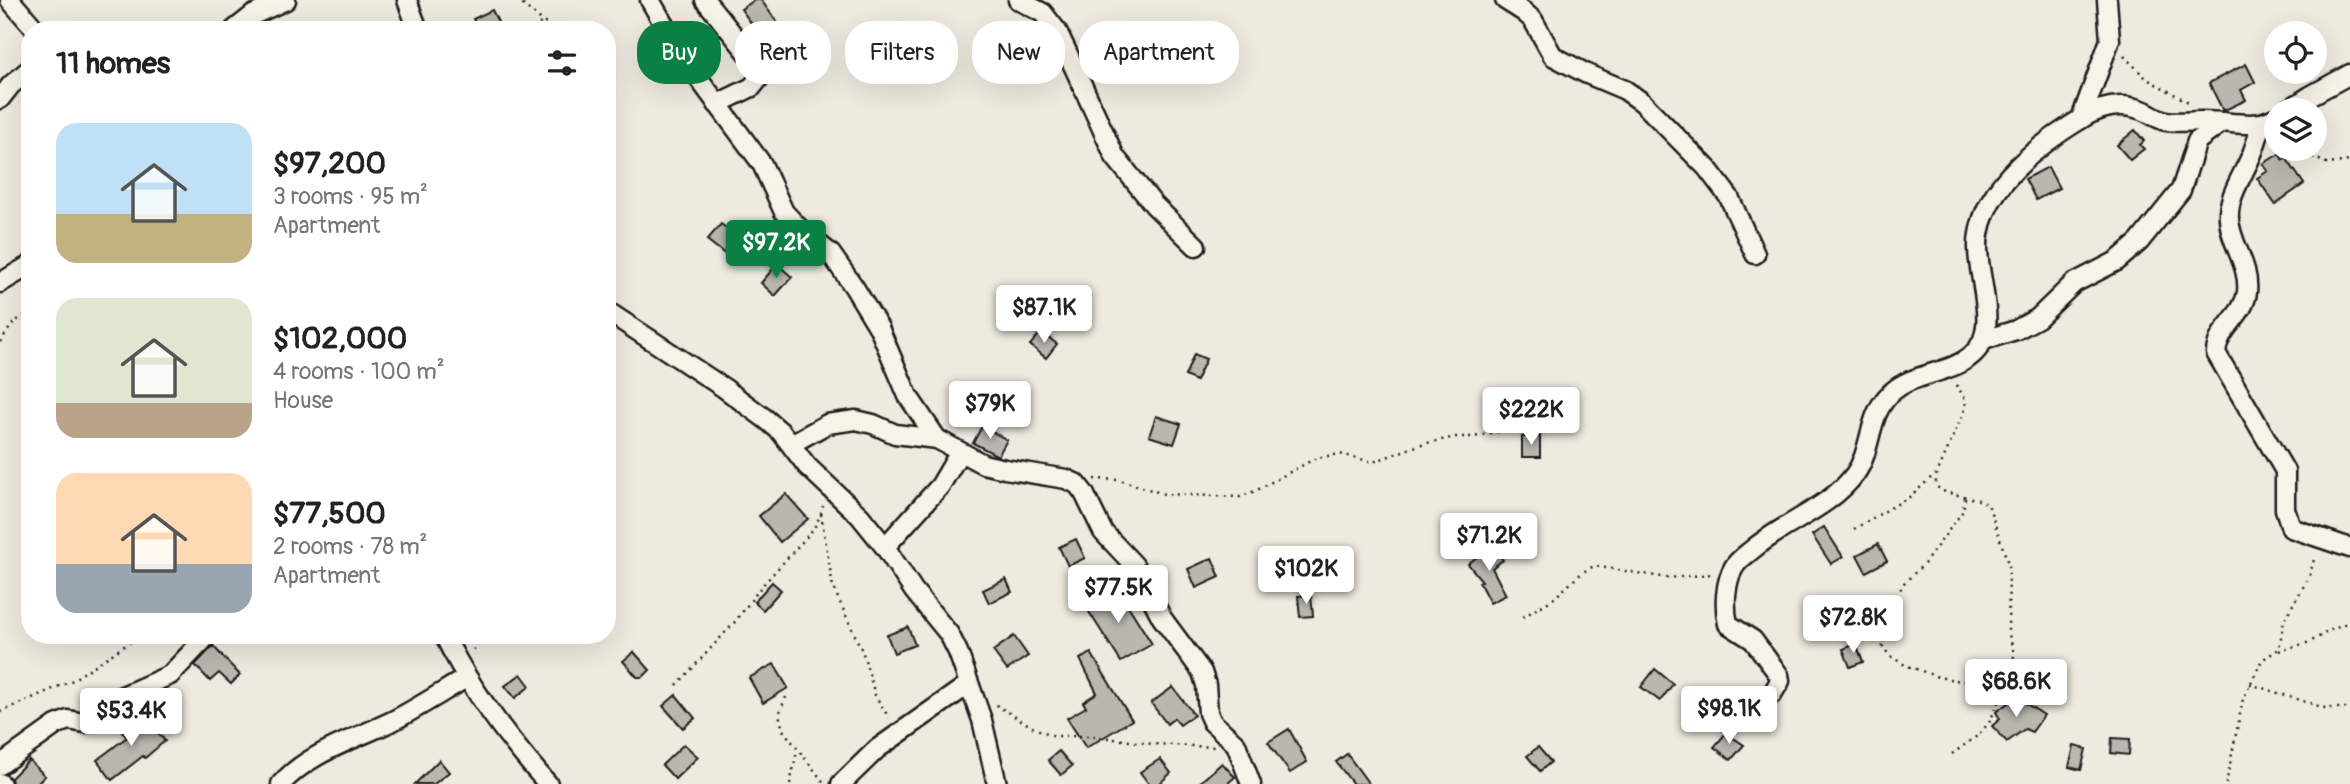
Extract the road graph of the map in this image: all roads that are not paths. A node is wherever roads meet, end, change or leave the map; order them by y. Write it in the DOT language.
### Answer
graph roads {
  1 [pos="10,0"];
  2 [pos="286,0"];
  3 [pos="407,0"];
  4 [pos="650,0"];
  5 [pos="705,0"];
  6 [pos="1018,0"];
  7 [pos="1505,0"];
  8 [pos="2107,0"];
  9 [pos="28,21"];
  10 [pos="245,21"];
  11 [pos="415,21"];
  12 [pos="735,37"];
  13 [pos="2350,74"];
  14 [pos="21,77"];
  15 [pos="754,84"];
  16 [pos="2307,98"];
  17 [pos="0,99"];
  18 [pos="717,104"];
  19 [pos="2081,119"];
  20 [pos="2264,121"];
  21 [pos="2222,122"];
  22 [pos="2264,131"];
  23 [pos="1195,246"];
  24 [pos="1755,254"];
  25 [pos="21,270"];
  26 [pos="0,283"];
  27 [pos="616,317"];
  28 [pos="1984,340"];
  29 [pos="937,439"];
  30 [pos="791,444"];
  31 [pos="960,452"];
  32 [pos="885,547"];
  33 [pos="2350,548"];
  34 [pos="199,644"];
  35 [pos="448,644"];
  36 [pos="466,678"];
  37 [pos="971,690"];
  38 [pos="1729,722"];
  39 [pos="0,765"];
  40 [pos="281,784"];
  41 [pos="548,784"];
  42 [pos="841,784"];
  43 [pos="997,784"];
  44 [pos="1251,784"];
  1 -- 9 [label="street"];
  2 -- 10 [label="street"];
  3 -- 11 [label="street"];
  4 -- 18 [label="street"];
  5 -- 12 [label="street"];
  6 -- 23 [label="street"];
  7 -- 24 [label="street"];
  8 -- 19 [label="street"];
  13 -- 16 [label="street"];
  14 -- 17 [label="street"];
  15 -- 18 [label="street"];
  18 -- 29 [label="street"];
  19 -- 21 [label="street"];
  19 -- 28 [label="street"];
  20 -- 21 [label="street"];
  21 -- 28 [label="street"];
  22 -- 33 [label="street"];
  25 -- 26 [label="street"];
  27 -- 30 [label="street"];
  28 -- 38 [label="street"];
  29 -- 30 [label="street"];
  29 -- 31 [label="street"];
  30 -- 32 [label="street"];
  31 -- 32 [label="street"];
  31 -- 44 [label="street"];
  32 -- 37 [label="street"];
  34 -- 39 [label="street"];
  35 -- 36 [label="street"];
  36 -- 40 [label="street"];
  36 -- 41 [label="street"];
  37 -- 42 [label="street"];
  37 -- 43 [label="street"];
}
